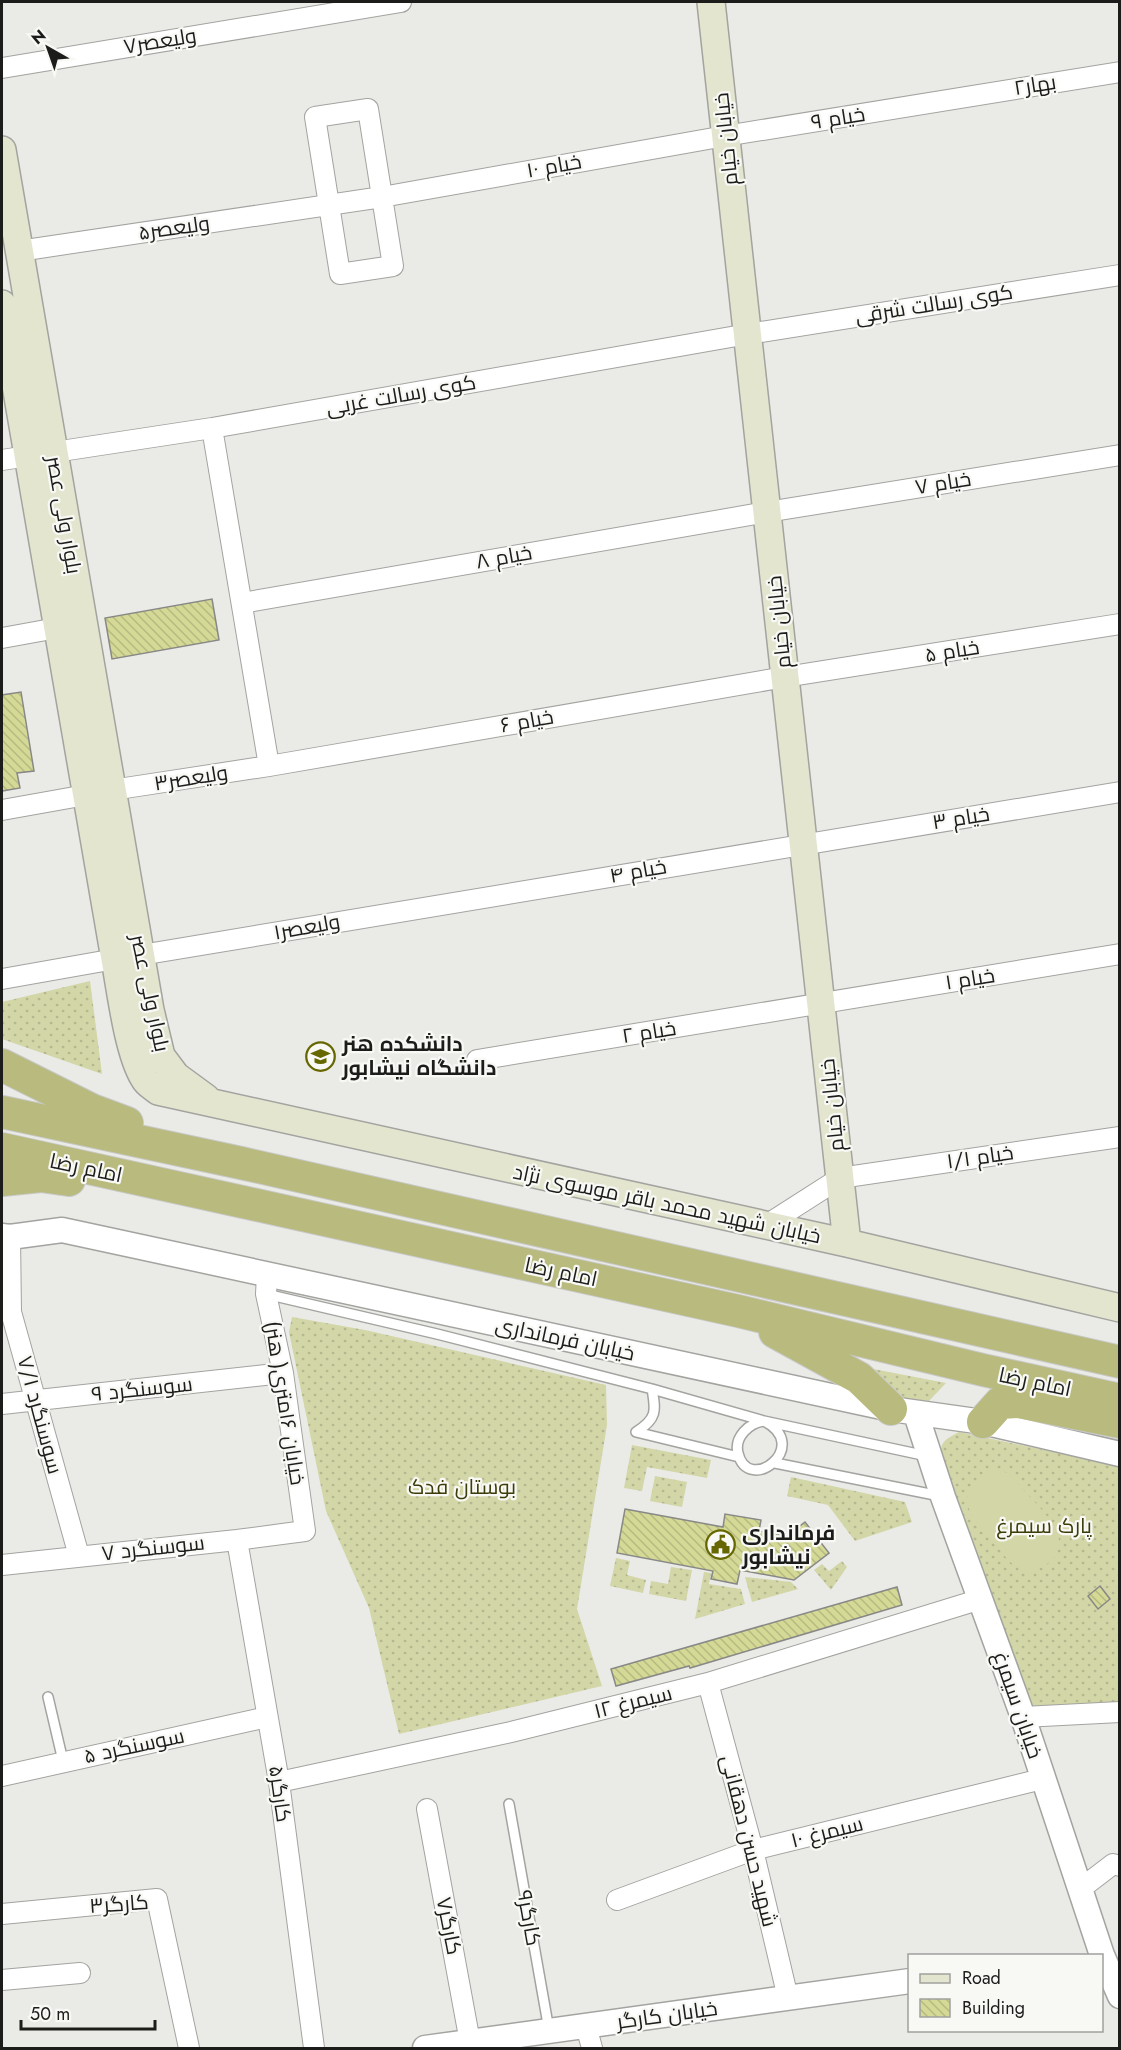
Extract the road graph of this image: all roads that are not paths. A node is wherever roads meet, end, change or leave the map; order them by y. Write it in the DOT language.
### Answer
graph roads {
  1 [pos="401,2"];
  2 [pos="711,2"];
  3 [pos="2,68"];
  4 [pos="1119,72"];
  5 [pos="951,99"];
  6 [pos="725,136"];
  7 [pos="2,150"];
  8 [pos="382,197"];
  9 [pos="329,205"];
  10 [pos="19,251"];
  11 [pos="1119,275"];
  12 [pos="2,304"];
  13 [pos="748,334"];
  14 [pos="212,428"];
  15 [pos="1119,455"];
  16 [pos="27,456"];
  17 [pos="767,512"];
  18 [pos="242,603"];
  19 [pos="1119,624"];
  20 [pos="57,628"];
  21 [pos="2,638"];
  22 [pos="785,677"];
  23 [pos="269,766"];
  24 [pos="112,790"];
  25 [pos="1119,792"];
  26 [pos="86,795"];
  27 [pos="2,810"];
  28 [pos="803,843"];
  29 [pos="474,899"];
  30 [pos="1119,954"];
  31 [pos="141,955"];
  32 [pos="114,959"];
  33 [pos="2,979"];
  34 [pos="821,1004"];
  35 [pos="477,1060"];
  36 [pos="2,1065"];
  37 [pos="214,1104"];
  38 [pos="2,1112"];
  39 [pos="1119,1137"];
  40 [pos="2,1149"];
  41 [pos="241,1163"];
  42 [pos="840,1178"];
  43 [pos="2,1179"];
  44 [pos="236,1201"];
  45 [pos="765,1226"];
  46 [pos="6,1236"];
  47 [pos="847,1243"];
  48 [pos="266,1284"];
  49 [pos="1119,1308"];
  50 [pos="738,1311"];
  51 [pos="6,1312"];
  52 [pos="1119,1362"];
  53 [pos="283,1373"];
  54 [pos="652,1389"];
  55 [pos="1119,1400"];
  56 [pos="35,1401"];
  57 [pos="2,1404"];
  58 [pos="903,1411"];
  59 [pos="764,1421"];
  60 [pos="983,1422"];
  61 [pos="1119,1422"];
  62 [pos="1119,1454"];
  63 [pos="930,1456"];
  64 [pos="739,1457"];
  65 [pos="775,1463"];
  66 [pos="943,1497"];
  67 [pos="305,1530"];
  68 [pos="237,1540"];
  69 [pos="79,1556"];
  70 [pos="2,1565"];
  71 [pos="981,1599"];
  72 [pos="708,1683"];
  73 [pos="48,1696"];
  74 [pos="1119,1712"];
  75 [pos="1023,1716"];
  76 [pos="267,1717"];
  77 [pos="63,1761"];
  78 [pos="2,1776"];
  79 [pos="1042,1779"];
  80 [pos="279,1782"];
  81 [pos="509,1804"];
  82 [pos="427,1809"];
  83 [pos="753,1850"];
  84 [pos="1119,1866"];
  85 [pos="1079,1890"];
  86 [pos="617,1900"];
  87 [pos="2,1914"];
  88 [pos="1102,1954"];
  89 [pos="1103,1957"];
  90 [pos="80,1973"];
  91 [pos="2,1980"];
  92 [pos="908,1981"];
  93 [pos="1119,1996"];
  94 [pos="788,1998"];
  95 [pos="549,2031"];
  96 [pos="589,2037"];
  97 [pos="470,2042"];
  98 [pos="189,2049"];
  99 [pos="314,2049"];
  100 [pos="425,2049"];
  1 -- 3 [label="street, ولیعصر۷"];
  2 -- 6 [label="main road, خیابان خیام"];
  4 -- 5 [label="street, بهار۲"];
  5 -- 6 [label="street, خیام ۹"];
  6 -- 8 [label="street, خیام ۱۰"];
  6 -- 13 [label="main road, خیابان خیام"];
  7 -- 10 [label="main road, بلوار ولی عصر"];
  8 -- 9 [label="street, خیام ۱۰"];
  8 -- 9 [label="street"];
  8 -- 9 [label="street"];
  9 -- 10 [label="street, ولیعصر۵"];
  10 -- 16 [label="main road, بلوار ولی عصر"];
  11 -- 13 [label="street, کوی رسالت شرقی"];
  12 -- 16 [label="main road, بلوار ولی عصر"];
  13 -- 14 [label="street, کوی رسالت غربی"];
  13 -- 17 [label="main road, خیابان خیام"];
  14 -- 16 [label="street, کوی رسالت غربی"];
  14 -- 18 [label="street"];
  15 -- 17 [label="street, خیام ۷"];
  16 -- 20 [label="main road, بلوار ولی عصر"];
  16 -- 24 [label="main road, بلوار ولی عصر"];
  17 -- 18 [label="street, خیام ۸"];
  17 -- 22 [label="main road, خیابان خیام"];
  18 -- 23 [label="street"];
  19 -- 22 [label="street, خیام ۵"];
  20 -- 21 [label="street"];
  20 -- 26 [label="main road, بلوار ولی عصر"];
  22 -- 23 [label="street, خیام ۶"];
  22 -- 28 [label="main road, خیابان خیام"];
  23 -- 24 [label="street, ولیعصر۳"];
  24 -- 31 [label="main road, بلوار ولی عصر"];
  25 -- 28 [label="street, خیام ۳"];
  26 -- 27 [label="street"];
  26 -- 32 [label="main road, بلوار ولی عصر"];
  28 -- 29 [label="street, خیام ۴"];
  28 -- 34 [label="main road, خیابان خیام"];
  29 -- 31 [label="street, ولیعصر۱"];
  30 -- 34 [label="street, خیام ۱"];
  31 -- 32 [label="main road"];
  31 -- 37 [label="main road, بلوار ولی عصر"];
  32 -- 33 [label="street"];
  32 -- 37 [label="main road, بلوار ولی عصر"];
  34 -- 35 [label="street, خیام ۲"];
  34 -- 42 [label="main road, خیابان خیام"];
  36 -- 41 [label="highway"];
  37 -- 45 [label="main road, خیابان شهید محمد باقر موسوی نژاد"];
  38 -- 41 [label="highway, امام رضا"];
  39 -- 42 [label="street, خیام ۱/۱"];
  40 -- 44 [label="highway, امام رضا"];
  41 -- 52 [label="highway, امام رضا"];
  42 -- 45 [label="street"];
  42 -- 47 [label="main road, خیابان خیام"];
  43 -- 44 [label="highway"];
  44 -- 50 [label="highway, امام رضا"];
  45 -- 47 [label="main road, خیابان شهید محمد باقر موسوی نژاد"];
  46 -- 48 [label="street, خیابان فرمانداری"];
  46 -- 51 [label="street, سوسنگرد ۷/۱"];
  47 -- 49 [label="main road, خیابان شهید محمد باقر موسوی نژاد"];
  48 -- 53 [label="street, خیابان ۱۶متری( هنر)"];
  48 -- 54 [label="lane"];
  48 -- 58 [label="street, خیابان فرمانداری"];
  50 -- 55 [label="highway, امام رضا"];
  50 -- 58 [label="highway"];
  51 -- 56 [label="street, سوسنگرد ۷/۱"];
  53 -- 56 [label="street, سوسنگرد ۹"];
  53 -- 67 [label="street, خیابان ۱۶متری( هنر)"];
  54 -- 59 [label="lane"];
  54 -- 64 [label="lane"];
  56 -- 57 [label="street, سوسنگرد ۹"];
  56 -- 69 [label="street, سوسنگرد ۷/۱"];
  58 -- 60 [label="street, خیابان فرمانداری"];
  58 -- 63 [label="street, خیابان سیمرغ"];
  59 -- 63 [label="lane"];
  59 -- 64 [label="lane"];
  59 -- 65 [label="lane"];
  60 -- 61 [label="highway"];
  60 -- 62 [label="street, خیابان فرمانداری"];
  63 -- 66 [label="street, خیابان سیمرغ"];
  64 -- 65 [label="lane"];
  65 -- 66 [label="lane"];
  66 -- 71 [label="street, خیابان سیمرغ"];
  67 -- 68 [label="street, سوسنگرد ۷"];
  68 -- 69 [label="street, سوسنگرد ۷"];
  68 -- 76 [label="street, کارگر۵"];
  69 -- 70 [label="street, سوسنگرد ۷"];
  71 -- 72 [label="street, سیمرغ ۱۲"];
  71 -- 75 [label="street, خیابان سیمرغ"];
  72 -- 80 [label="street, سیمرغ ۱۲"];
  72 -- 83 [label="street, شهید حسن دهقانی"];
  73 -- 77 [label="lane"];
  74 -- 75 [label="street"];
  75 -- 79 [label="street, خیابان سیمرغ"];
  76 -- 77 [label="street, سوسنگرد ۵"];
  76 -- 80 [label="street, کارگر۵"];
  77 -- 78 [label="street, سوسنگرد ۵"];
  79 -- 83 [label="street, سیمرغ ۱۰"];
  79 -- 85 [label="street, خیابان سیمرغ"];
  80 -- 99 [label="street, کارگر۵"];
  81 -- 95 [label="lane, کارگر۹"];
  82 -- 97 [label="street, کارگر۷"];
  83 -- 86 [label="street, سیمرغ ۱۰"];
  83 -- 94 [label="street, شهید حسن دهقانی"];
  84 -- 85 [label="street"];
  85 -- 88 [label="street, خیابان سیمرغ"];
  87 -- 98 [label="street, کارگر۳"];
  89 -- 93 [label="street, خیابان سیمرغ"];
  90 -- 91 [label="street"];
  92 -- 94 [label="street, خیابان کارگر"];
  94 -- 96 [label="street, خیابان کارگر"];
  95 -- 96 [label="street, خیابان کارگر"];
  95 -- 97 [label="street, خیابان کارگر"];
  97 -- 100 [label="street, خیابان کارگر"];
}
